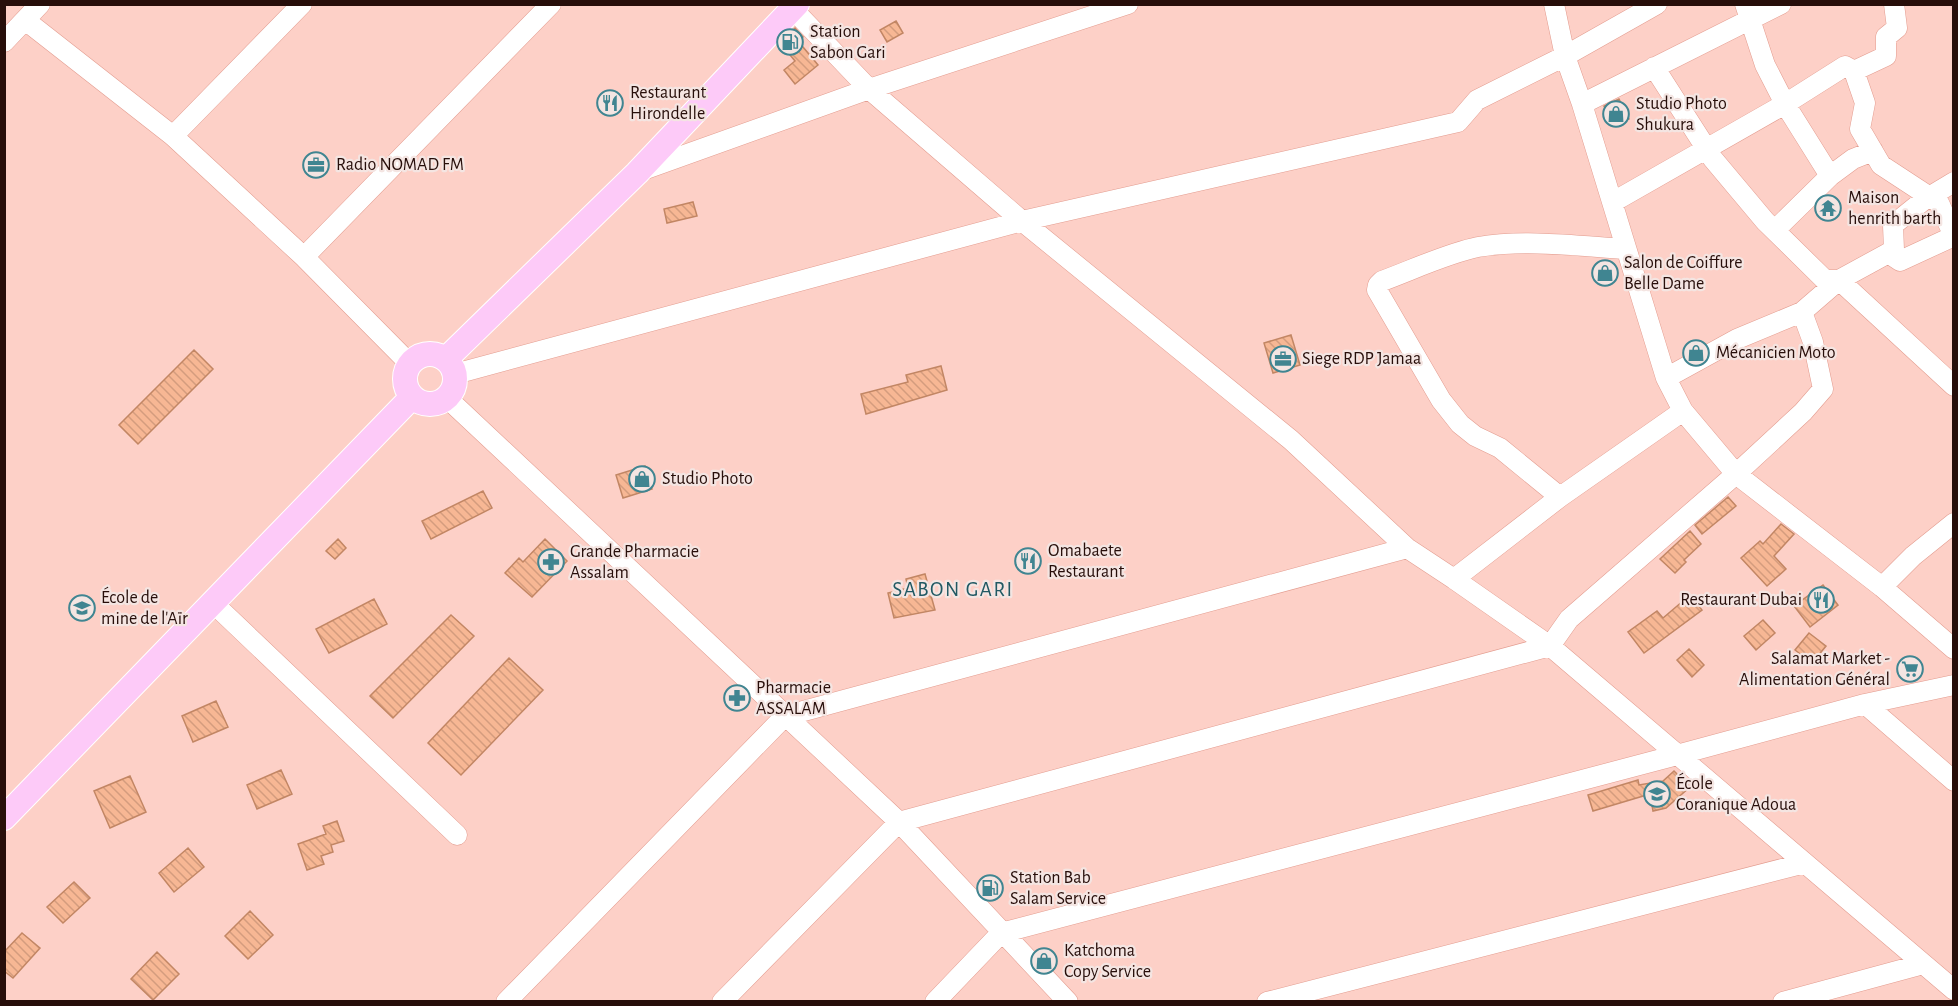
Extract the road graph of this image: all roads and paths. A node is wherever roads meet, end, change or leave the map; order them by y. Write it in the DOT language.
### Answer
graph roads {
  1 [pos="40,4"];
  2 [pos="302,4"];
  3 [pos="552,4"];
  4 [pos="1128,4"];
  5 [pos="1554,4"];
  6 [pos="1657,4"];
  7 [pos="1781,4"];
  8 [pos="1894,4"];
  9 [pos="792,6"];
  10 [pos="1748,12"];
  11 [pos="26,20"];
  12 [pos="4,42"];
  13 [pos="1565,56"];
  14 [pos="1654,67"];
  15 [pos="1854,71"];
  16 [pos="869,89"];
  17 [pos="1582,104"];
  18 [pos="1785,104"];
  19 [pos="173,136"];
  20 [pos="1706,148"];
  21 [pos="1873,151"];
  22 [pos="637,173"];
  23 [pos="1830,176"];
  24 [pos="1953,182"];
  25 [pos="1930,196"];
  26 [pos="1612,202"];
  27 [pos="1022,222"];
  28 [pos="1774,230"];
  29 [pos="1953,236"];
  30 [pos="1626,249"];
  31 [pos="1888,253"];
  32 [pos="303,257"];
  33 [pos="1839,280"];
  34 [pos="1803,312"];
  35 [pos="410,364"];
  36 [pos="450,366"];
  37 [pos="1666,378"];
  38 [pos="1953,386"];
  39 [pos="412,397"];
  40 [pos="447,398"];
  41 [pos="1683,411"];
  42 [pos="1736,474"];
  43 [pos="1560,497"];
  44 [pos="1953,523"];
  45 [pos="1407,548"];
  46 [pos="1454,579"];
  47 [pos="1882,587"];
  48 [pos="212,602"];
  49 [pos="1550,646"];
  50 [pos="1953,649"];
  51 [pos="1953,685"];
  52 [pos="1865,704"];
  53 [pos="785,717"];
  54 [pos="1677,755"];
  55 [pos="1953,781"];
  56 [pos="4,819"];
  57 [pos="899,822"];
  58 [pos="457,835"];
  59 [pos="1804,863"];
  60 [pos="1001,933"];
  61 [pos="1923,964"];
  62 [pos="1953,990"];
  63 [pos="506,1002"];
  64 [pos="722,1002"];
  65 [pos="935,1002"];
  66 [pos="1068,1002"];
  67 [pos="1267,1002"];
  68 [pos="1783,1002"];
  1 -- 11 [label="street"];
  2 -- 19 [label="street"];
  3 -- 32 [label="street"];
  4 -- 16 [label="street"];
  5 -- 13 [label="street"];
  6 -- 13 [label="street"];
  7 -- 10 [label="street"];
  8 -- 15 [label="street"];
  9 -- 16 [label="street"];
  9 -- 22 [label="main road"];
  10 -- 14 [label="street"];
  10 -- 18 [label="street"];
  11 -- 12 [label="street"];
  11 -- 19 [label="street"];
  13 -- 17 [label="street"];
  13 -- 27 [label="street"];
  14 -- 17 [label="street"];
  14 -- 20 [label="street"];
  15 -- 18 [label="street"];
  15 -- 21 [label="street"];
  16 -- 22 [label="street"];
  16 -- 27 [label="street"];
  17 -- 26 [label="street"];
  18 -- 20 [label="street"];
  18 -- 23 [label="street"];
  19 -- 32 [label="street"];
  20 -- 26 [label="street"];
  20 -- 28 [label="street"];
  21 -- 23 [label="street"];
  21 -- 25 [label="street"];
  22 -- 36 [label="main road"];
  23 -- 28 [label="street"];
  24 -- 25 [label="street"];
  25 -- 29 [label="street"];
  25 -- 31 [label="street"];
  26 -- 30 [label="street"];
  27 -- 36 [label="street"];
  27 -- 45 [label="street"];
  28 -- 33 [label="street"];
  29 -- 31 [label="street"];
  30 -- 37 [label="street"];
  30 -- 43 [label="street"];
  31 -- 33 [label="street"];
  32 -- 35 [label="street"];
  33 -- 34 [label="street"];
  33 -- 38 [label="street"];
  34 -- 37 [label="street"];
  34 -- 42 [label="street"];
  35 -- 36 [label="main road"];
  35 -- 39 [label="main road"];
  36 -- 40 [label="main road"];
  37 -- 41 [label="street"];
  39 -- 40 [label="main road"];
  39 -- 48 [label="main road"];
  40 -- 53 [label="street"];
  41 -- 42 [label="street"];
  41 -- 43 [label="street"];
  42 -- 47 [label="street"];
  42 -- 49 [label="street"];
  43 -- 46 [label="street"];
  44 -- 47 [label="street"];
  45 -- 46 [label="street"];
  45 -- 53 [label="street"];
  46 -- 49 [label="street"];
  47 -- 50 [label="street"];
  48 -- 56 [label="main road"];
  48 -- 58 [label="street"];
  49 -- 54 [label="street"];
  49 -- 57 [label="street"];
  51 -- 52 [label="street"];
  52 -- 54 [label="street"];
  52 -- 55 [label="street"];
  53 -- 57 [label="street"];
  53 -- 63 [label="street"];
  54 -- 59 [label="street"];
  54 -- 60 [label="street"];
  57 -- 60 [label="street"];
  57 -- 64 [label="street"];
  59 -- 61 [label="street"];
  59 -- 67 [label="street"];
  60 -- 65 [label="street"];
  60 -- 66 [label="street"];
  61 -- 62 [label="street"];
  61 -- 68 [label="street"];
}
